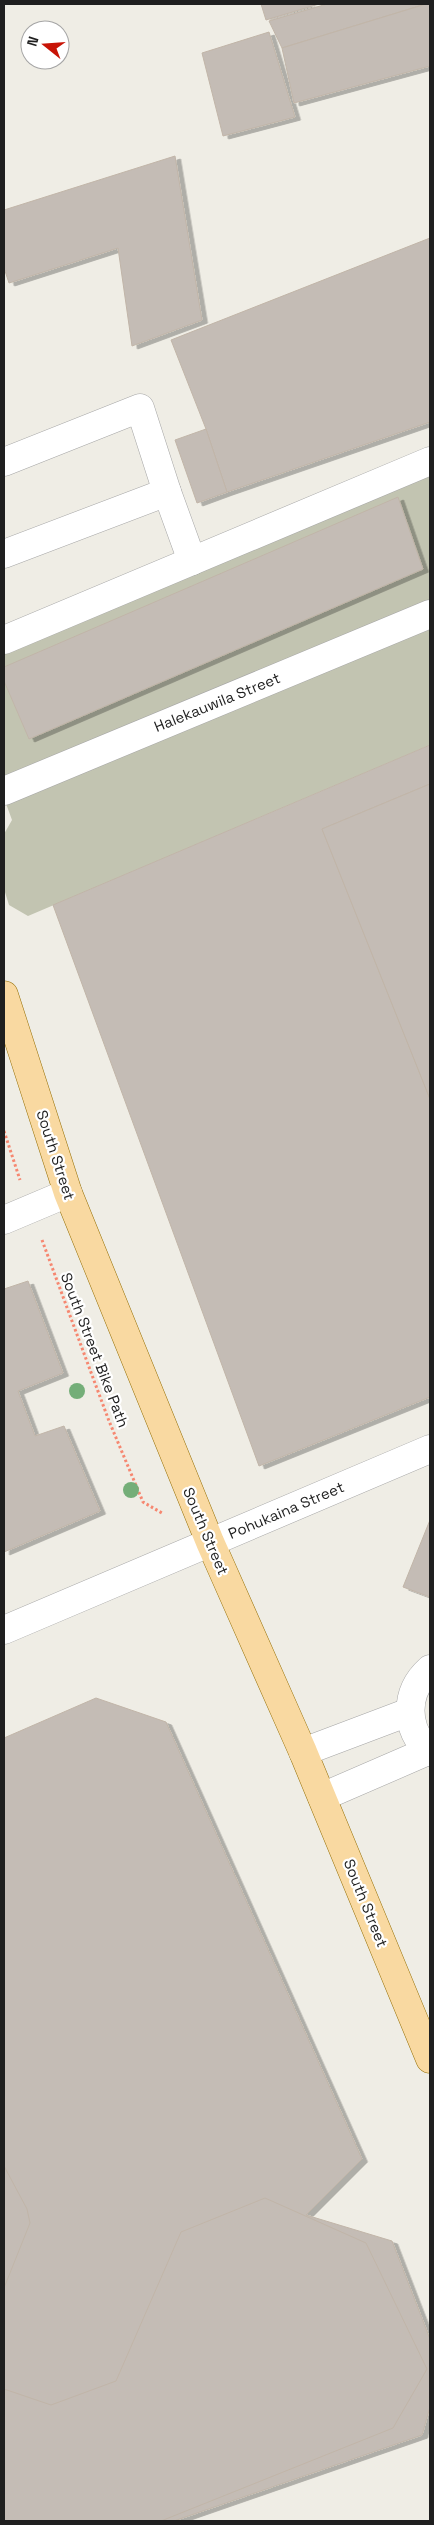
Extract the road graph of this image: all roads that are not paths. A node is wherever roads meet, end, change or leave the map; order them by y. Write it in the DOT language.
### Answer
graph roads {
  1 [pos="430,461"];
  2 [pos="4,462"];
  3 [pos="167,492"];
  4 [pos="4,554"];
  5 [pos="192,561"];
  6 [pos="430,614"];
  7 [pos="4,640"];
  8 [pos="4,791"];
  9 [pos="4,995"];
  10 [pos="68,1194"];
  11 [pos="4,1220"];
  12 [pos="430,1449"];
  13 [pos="210,1542"];
  14 [pos="4,1630"];
  15 [pos="430,1668"];
  16 [pos="410,1712"];
  17 [pos="303,1752"];
  18 [pos="429,1752"];
  19 [pos="322,1797"];
  20 [pos="430,2059"];
  1 -- 5 [label="street"];
  2 -- 3 [label="street"];
  3 -- 4 [label="street"];
  3 -- 5 [label="street"];
  5 -- 7 [label="street"];
  6 -- 8 [label="street, Halekauwila Street"];
  9 -- 10 [label="main road, South Street"];
  10 -- 11 [label="street"];
  10 -- 13 [label="main road, South Street"];
  12 -- 13 [label="street, Pohukaina Street"];
  13 -- 14 [label="street, Pohukaina Street"];
  13 -- 17 [label="main road, South Street"];
  15 -- 16 [label="street"];
  16 -- 17 [label="street"];
  16 -- 18 [label="street"];
  17 -- 19 [label="main road, South Street"];
  18 -- 19 [label="street"];
  19 -- 20 [label="main road, South Street"];
}
